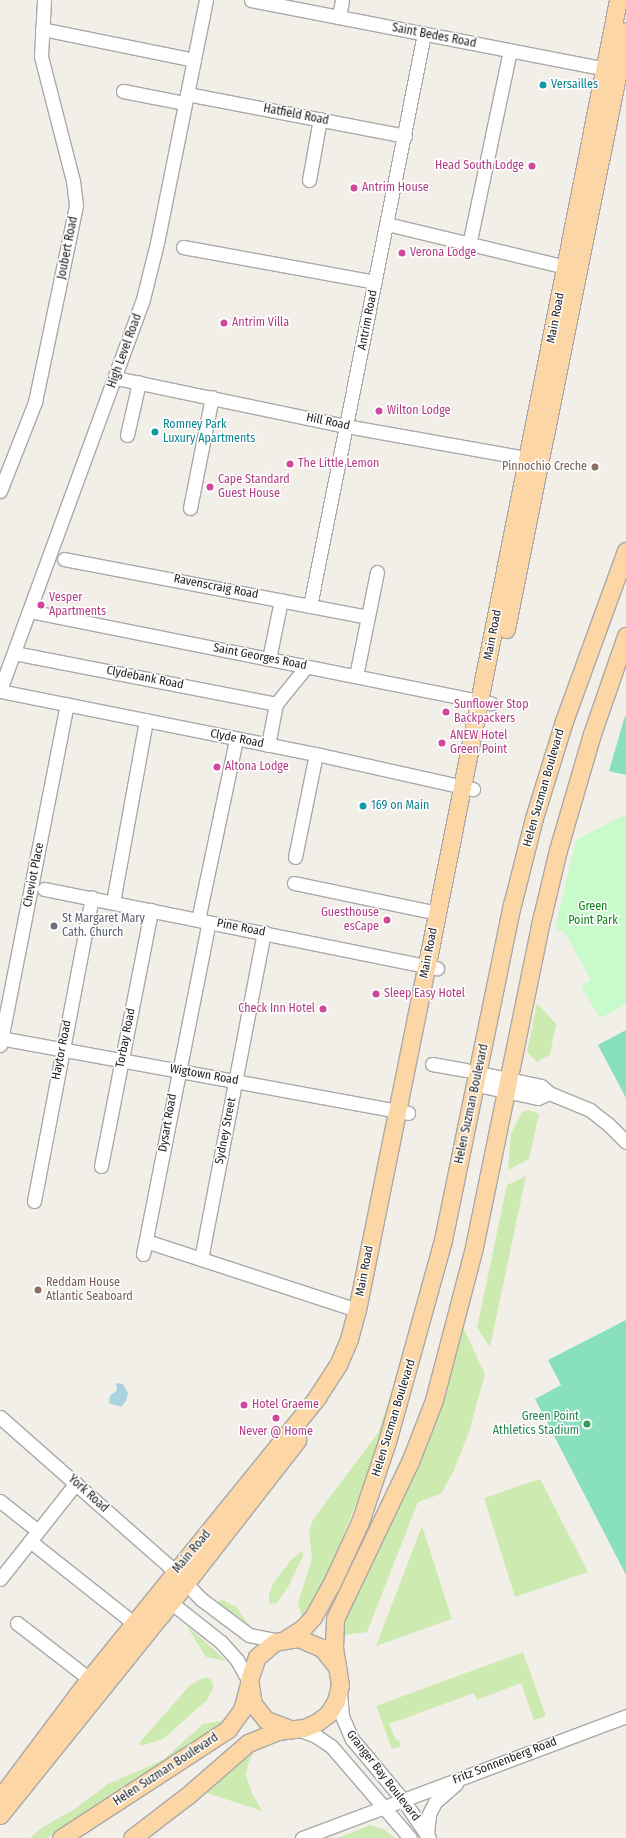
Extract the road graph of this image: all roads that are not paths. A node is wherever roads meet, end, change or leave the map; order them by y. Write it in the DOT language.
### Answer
graph roads {
  1 [pos="44,0"];
  2 [pos="206,0"];
  3 [pos="255,0"];
  4 [pos="342,0"];
  5 [pos="618,0"];
  6 [pos="339,17"];
  7 [pos="42,29"];
  8 [pos="626,31"];
  9 [pos="424,34"];
  10 [pos="510,50"];
  11 [pos="194,60"];
  12 [pos="612,70"];
  13 [pos="123,91"];
  14 [pos="186,98"];
  15 [pos="320,119"];
  16 [pos="405,136"];
  17 [pos="308,180"];
  18 [pos="387,224"];
  19 [pos="469,245"];
  20 [pos="183,247"];
  21 [pos="573,269"];
  22 [pos="375,282"];
  23 [pos="116,378"];
  24 [pos="139,382"];
  25 [pos="212,397"];
  26 [pos="346,426"];
  27 [pos="127,435"];
  28 [pos="534,460"];
  29 [pos="0,491"];
  30 [pos="190,508"];
  31 [pos="626,551"];
  32 [pos="64,559"];
  33 [pos="626,564"];
  34 [pos="378,572"];
  35 [pos="281,600"];
  36 [pos="310,606"];
  37 [pos="28,611"];
  38 [pos="602,613"];
  39 [pos="368,617"];
  40 [pos="626,636"];
  41 [pos="14,653"];
  42 [pos="269,659"];
  43 [pos="306,667"];
  44 [pos="356,676"];
  45 [pos="0,691"];
  46 [pos="485,702"];
  47 [pos="276,704"];
  48 [pos="66,705"];
  49 [pos="146,720"];
  50 [pos="236,739"];
  51 [pos="268,745"];
  52 [pos="316,754"];
  53 [pos="468,788"];
  54 [pos="295,857"];
  55 [pos="294,883"];
  56 [pos="44,889"];
  57 [pos="92,898"];
  58 [pos="113,902"];
  59 [pos="151,910"];
  60 [pos="437,913"];
  61 [pos="203,921"];
  62 [pos="264,932"];
  63 [pos="432,966"];
  64 [pos="0,1040"];
  65 [pos="62,1049"];
  66 [pos="121,1060"];
  67 [pos="432,1064"];
  68 [pos="178,1070"];
  69 [pos="474,1076"];
  70 [pos="236,1080"];
  71 [pos="507,1085"];
  72 [pos="403,1112"];
  73 [pos="626,1142"];
  74 [pos="101,1166"];
  75 [pos="34,1201"];
  76 [pos="146,1241"];
  77 [pos="143,1254"];
  78 [pos="201,1259"];
  79 [pos="357,1310"];
  80 [pos="0,1417"];
  81 [pos="76,1483"];
  82 [pos="0,1501"];
  83 [pos="34,1536"];
  84 [pos="174,1572"];
  85 [pos="0,1579"];
  86 [pos="186,1584"];
  87 [pos="165,1598"];
  88 [pos="17,1623"];
  89 [pos="140,1629"];
  90 [pos="282,1640"];
  91 [pos="337,1668"];
  92 [pos="249,1683"];
  93 [pos="96,1684"];
  94 [pos="340,1689"];
  95 [pos="626,1716"];
  96 [pos="294,1729"];
  97 [pos="468,1774"];
  98 [pos="24,1776"];
  99 [pos="0,1798"];
  100 [pos="403,1800"];
  101 [pos="384,1807"];
  102 [pos="0,1815"];
  103 [pos="428,1836"];
  104 [pos="61,1838"];
  105 [pos="132,1838"];
  106 [pos="302,1838"];
  107 [pos="410,1838"];
  1 -- 7 [label="street, Joubert Road"];
  2 -- 11 [label="street, High Level Road"];
  3 -- 6 [label="street, Saint Bedes Road"];
  4 -- 6 [label="street"];
  5 -- 12 [label="main road, Main Road"];
  6 -- 9 [label="street, Saint Bedes Road"];
  7 -- 11 [label="street"];
  7 -- 29 [label="street, Joubert Road"];
  8 -- 12 [label="main road, Main Road"];
  9 -- 10 [label="street, Saint Bedes Road"];
  9 -- 16 [label="street, Antrim Road"];
  10 -- 12 [label="street, Saint Bedes Road"];
  10 -- 19 [label="street"];
  11 -- 14 [label="street, High Level Road"];
  12 -- 21 [label="main road, Main Road"];
  13 -- 14 [label="street, Hatfield Road"];
  14 -- 15 [label="street, Hatfield Road"];
  14 -- 23 [label="street, High Level Road"];
  15 -- 16 [label="street, Hatfield Road"];
  15 -- 17 [label="street"];
  16 -- 18 [label="street, Antrim Road"];
  18 -- 19 [label="street"];
  18 -- 22 [label="street, Antrim Road"];
  19 -- 21 [label="street"];
  20 -- 22 [label="street"];
  21 -- 28 [label="main road, Main Road"];
  22 -- 26 [label="street, Antrim Road"];
  23 -- 24 [label="street, Hill Road"];
  23 -- 37 [label="street, High Level Road"];
  24 -- 25 [label="street, Hill Road"];
  24 -- 27 [label="street"];
  25 -- 26 [label="street, Hill Road"];
  25 -- 30 [label="street"];
  26 -- 28 [label="street, Hill Road"];
  26 -- 36 [label="street, Antrim Road"];
  28 -- 46 [label="main road, Main Road"];
  31 -- 38 [label="main road, Helen Suzman Boulevard"];
  32 -- 35 [label="street, Ravenscraig Road"];
  33 -- 38 [label="main road"];
  34 -- 39 [label="street"];
  35 -- 36 [label="street, Ravenscraig Road"];
  35 -- 42 [label="street"];
  36 -- 39 [label="street, Ravenscraig Road"];
  37 -- 41 [label="street, High Level Road"];
  37 -- 42 [label="street, Saint Georges Road"];
  38 -- 69 [label="main road, Helen Suzman Boulevard"];
  39 -- 44 [label="street"];
  40 -- 71 [label="main road, Helen Suzman Boulevard"];
  41 -- 45 [label="street, High Level Road"];
  41 -- 47 [label="street, Clydebank Road"];
  42 -- 43 [label="street, Saint Georges Road"];
  43 -- 44 [label="street, Saint Georges Road"];
  43 -- 47 [label="street"];
  44 -- 46 [label="street, Saint Georges Road"];
  45 -- 48 [label="street, Clyde Road"];
  46 -- 53 [label="main road, Main Road"];
  47 -- 51 [label="street"];
  48 -- 49 [label="street, Clyde Road"];
  48 -- 64 [label="street, Cheviot Place"];
  49 -- 50 [label="street, Clyde Road"];
  49 -- 58 [label="street"];
  50 -- 51 [label="street, Clyde Road"];
  50 -- 61 [label="street, Dysart Road"];
  51 -- 52 [label="street, Clyde Road"];
  52 -- 53 [label="street, Clyde Road"];
  52 -- 54 [label="street"];
  53 -- 60 [label="main road, Main Road"];
  53 -- 63 [label="main road, Main Road"];
  55 -- 60 [label="street"];
  56 -- 57 [label="street, Pine Road"];
  57 -- 58 [label="street, Pine Road"];
  57 -- 65 [label="street, Haytor Road"];
  58 -- 59 [label="street, Pine Road"];
  59 -- 61 [label="street, Pine Road"];
  59 -- 66 [label="street, Torbay Road"];
  60 -- 63 [label="main road, Main Road"];
  61 -- 62 [label="street, Pine Road"];
  61 -- 68 [label="street, Dysart Road"];
  62 -- 63 [label="street, Pine Road"];
  62 -- 70 [label="street, Sydney Street"];
  63 -- 72 [label="main road, Main Road"];
  64 -- 65 [label="street, Wigtown Road"];
  65 -- 66 [label="street, Wigtown Road"];
  65 -- 75 [label="street, Haytor Road"];
  66 -- 68 [label="street, Wigtown Road"];
  66 -- 74 [label="street, Torbay Road"];
  67 -- 69 [label="street"];
  68 -- 70 [label="street, Wigtown Road"];
  68 -- 76 [label="street, Dysart Road"];
  69 -- 71 [label="street"];
  69 -- 90 [label="main road, Helen Suzman Boulevard"];
  70 -- 72 [label="street, Wigtown Road"];
  70 -- 78 [label="street, Sydney Street"];
  71 -- 73 [label="street"];
  71 -- 91 [label="main road, Helen Suzman Boulevard"];
  72 -- 79 [label="main road, Main Road"];
  72 -- 86 [label="main road, Main Road"];
  76 -- 77 [label="street, Dysart Road"];
  76 -- 78 [label="street"];
  78 -- 79 [label="street"];
  79 -- 84 [label="main road, Main Road"];
  80 -- 81 [label="street, York Road"];
  81 -- 83 [label="street"];
  81 -- 84 [label="street, York Road"];
  82 -- 83 [label="street"];
  83 -- 85 [label="street"];
  83 -- 89 [label="street"];
  84 -- 86 [label="street"];
  84 -- 87 [label="main road, Main Road"];
  86 -- 87 [label="main road, Main Road"];
  86 -- 90 [label="street"];
  87 -- 89 [label="main road, Main Road"];
  87 -- 92 [label="street"];
  88 -- 93 [label="street"];
  89 -- 93 [label="main road, Main Road"];
  90 -- 91 [label="main road, Helen Suzman Boulevard"];
  90 -- 92 [label="main road, Helen Suzman Boulevard"];
  91 -- 94 [label="main road, Helen Suzman Boulevard"];
  92 -- 96 [label="main road"];
  92 -- 104 [label="main road, Helen Suzman Boulevard"];
  93 -- 98 [label="main road, Main Road"];
  94 -- 96 [label="main road, Helen Suzman Boulevard"];
  94 -- 100 [label="street, Granger Bay Boulevard"];
  95 -- 97 [label="street, Fritz Sonnenberg Road"];
  96 -- 101 [label="street, Granger Bay Boulevard"];
  96 -- 105 [label="main road, Helen Suzman Boulevard"];
  97 -- 100 [label="street, Fritz Sonnenberg Road"];
  97 -- 103 [label="street"];
  98 -- 99 [label="main road, Main Road"];
  98 -- 102 [label="main road, Main Road"];
  100 -- 101 [label="street, Fritz Sonnenberg Road"];
  100 -- 103 [label="street, Granger Bay Boulevard"];
  101 -- 106 [label="street, Fritz Sonnenberg Road"];
  101 -- 107 [label="street, Granger Bay Boulevard"];
}
